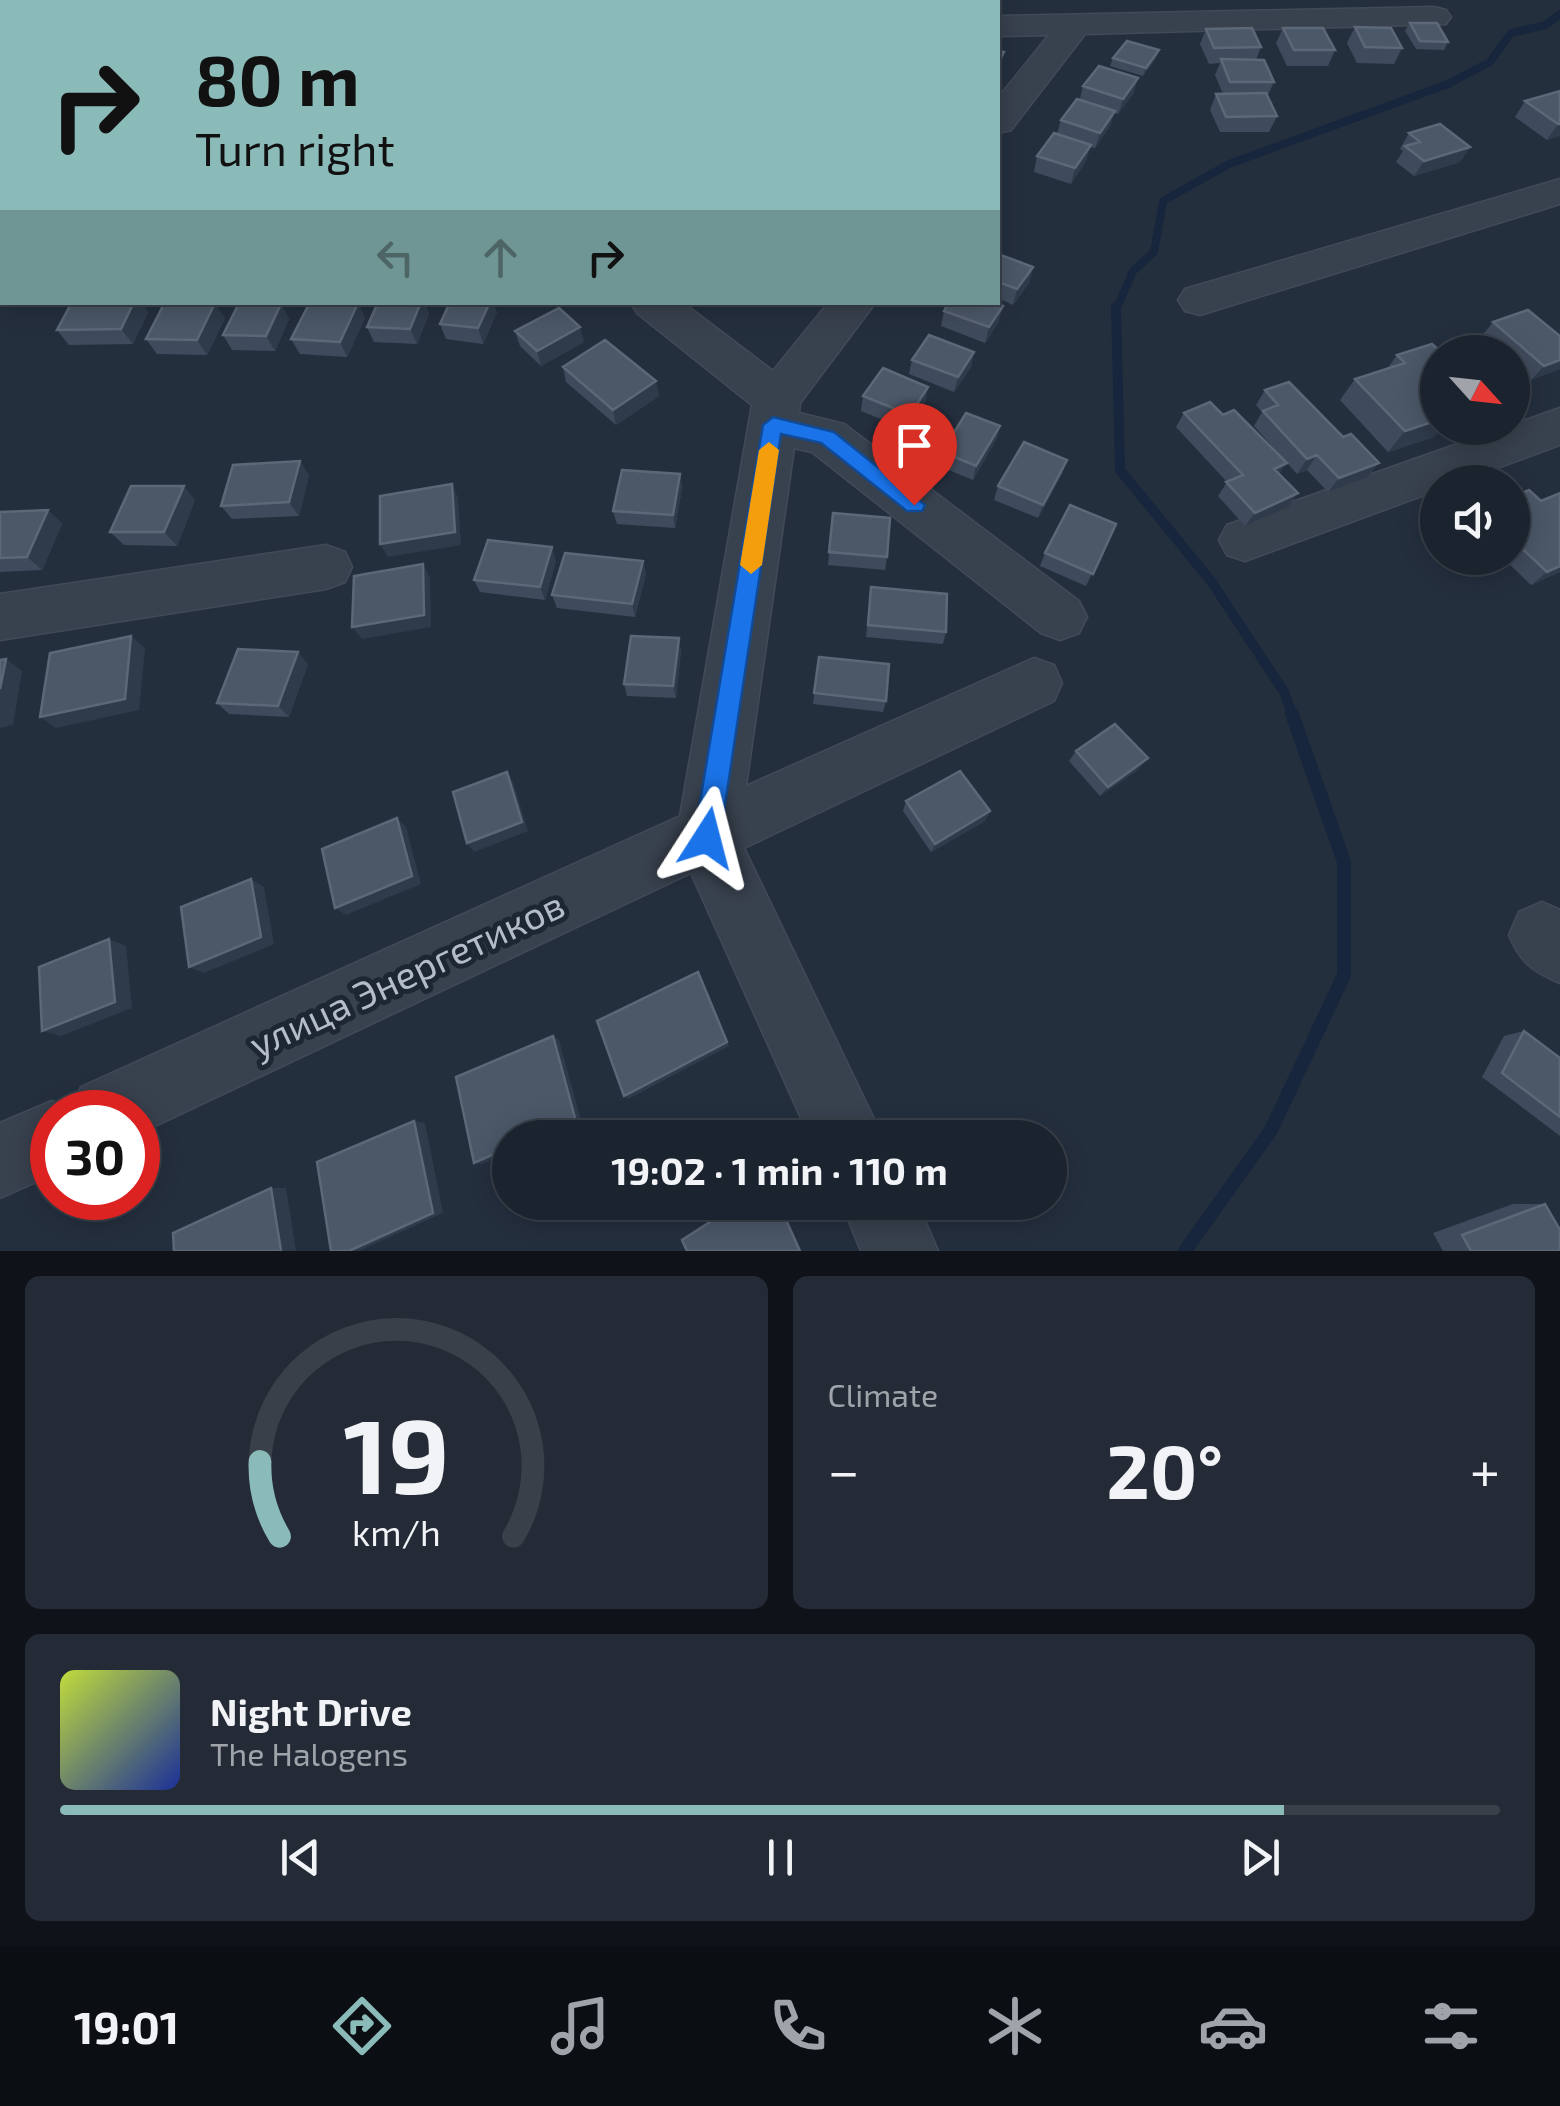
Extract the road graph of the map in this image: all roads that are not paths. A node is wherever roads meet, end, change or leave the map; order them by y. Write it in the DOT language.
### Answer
graph roads {
  1 [pos="1434,16"];
  2 [pos="1000,26"];
  3 [pos="1074,26"];
  4 [pos="1000,119"];
  5 [pos="1560,191"];
  6 [pos="1200,300"];
  7 [pos="655,305"];
  8 [pos="852,305"];
  9 [pos="775,412"];
  10 [pos="1560,426"];
  11 [pos="1245,540"];
  12 [pos="326,567"];
  13 [pos="0,617"];
  14 [pos="1060,617"];
  15 [pos="1034,683"];
  16 [pos="707,838"];
  17 [pos="154,1090"];
  18 [pos="839,1120"];
  19 [pos="30,1147"];
  20 [pos="0,1161"];
  21 [pos="886,1220"];
  22 [pos="900,1251"];
  1 -- 3 [label="street"];
  2 -- 3 [label="street"];
  3 -- 4 [label="street"];
  5 -- 6 [label="street"];
  7 -- 9 [label="street"];
  8 -- 9 [label="street"];
  9 -- 14 [label="street"];
  9 -- 16 [label="street"];
  10 -- 11 [label="street"];
  12 -- 13 [label="street"];
  15 -- 16 [label="street, улица Энергетиков"];
  16 -- 17 [label="street, улица Энергетиков"];
  16 -- 18 [label="street"];
  19 -- 20 [label="street"];
  21 -- 22 [label="street"];
}
